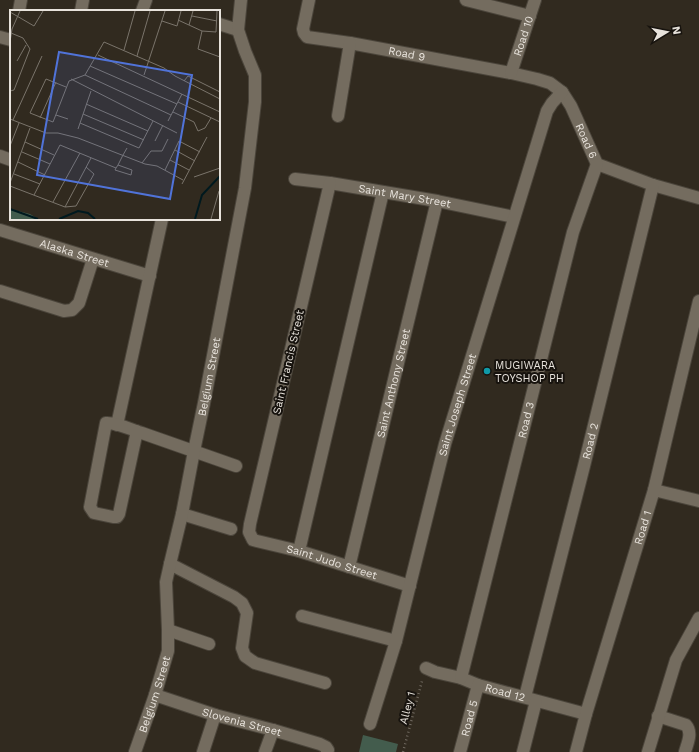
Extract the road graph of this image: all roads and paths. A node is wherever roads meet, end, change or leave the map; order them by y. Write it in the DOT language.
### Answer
graph roads {
  1 [pos="21,0"];
  2 [pos="83,0"];
  3 [pos="146,0"];
  4 [pos="241,0"];
  5 [pos="309,0"];
  6 [pos="466,0"];
  7 [pos="535,0"];
  8 [pos="19,10"];
  9 [pos="81,10"];
  10 [pos="142,10"];
  11 [pos="530,16"];
  12 [pos="220,24"];
  13 [pos="238,30"];
  14 [pos="0,37"];
  15 [pos="10,40"];
  16 [pos="350,43"];
  17 [pos="512,73"];
  18 [pos="562,92"];
  19 [pos="338,116"];
  20 [pos="0,156"];
  21 [pos="10,160"];
  22 [pos="597,164"];
  23 [pos="295,179"];
  24 [pos="330,183"];
  25 [pos="653,185"];
  26 [pos="383,192"];
  27 [pos="699,198"];
  28 [pos="437,201"];
  29 [pos="514,217"];
  30 [pos="162,220"];
  31 [pos="0,230"];
  32 [pos="93,259"];
  33 [pos="150,276"];
  34 [pos="0,291"];
  35 [pos="699,300"];
  36 [pos="117,424"];
  37 [pos="137,431"];
  38 [pos="194,451"];
  39 [pos="236,466"];
  40 [pos="654,490"];
  41 [pos="699,501"];
  42 [pos="182,514"];
  43 [pos="231,529"];
  44 [pos="253,540"];
  45 [pos="299,551"];
  46 [pos="170,564"];
  47 [pos="349,567"];
  48 [pos="410,586"];
  49 [pos="302,616"];
  50 [pos="699,618"];
  51 [pos="168,630"];
  52 [pos="396,641"];
  53 [pos="209,644"];
  54 [pos="426,668"];
  55 [pos="462,678"];
  56 [pos="325,683"];
  57 [pos="478,685"];
  58 [pos="155,695"];
  59 [pos="530,699"];
  60 [pos="586,714"];
  61 [pos="215,715"];
  62 [pos="658,716"];
  63 [pos="370,724"];
  64 [pos="272,730"];
  65 [pos="327,751"];
  66 [pos="135,752"];
  67 [pos="203,752"];
  68 [pos="265,752"];
  69 [pos="403,752"];
  70 [pos="460,752"];
  71 [pos="523,752"];
  72 [pos="576,752"];
  73 [pos="648,752"];
  74 [pos="685,752"];
  1 -- 8 [label="street"];
  2 -- 9 [label="street"];
  3 -- 10 [label="street"];
  4 -- 13 [label="street, Belgium Street"];
  5 -- 16 [label="street, Road 9"];
  6 -- 11 [label="street"];
  7 -- 11 [label="street, Road 10"];
  11 -- 17 [label="street, Road 10"];
  12 -- 13 [label="street"];
  13 -- 38 [label="street, Belgium Street"];
  14 -- 15 [label="street"];
  16 -- 17 [label="street, Road 9"];
  16 -- 19 [label="street"];
  17 -- 18 [label="street, Road 6"];
  18 -- 22 [label="street, Road 6"];
  18 -- 29 [label="street, Saint Joseph Street"];
  20 -- 21 [label="street"];
  22 -- 25 [label="street, Road 6"];
  22 -- 55 [label="street, Road 3"];
  23 -- 24 [label="street, Saint Mary Street"];
  24 -- 26 [label="street, Saint Mary Street"];
  24 -- 44 [label="street, Saint Francis Street"];
  25 -- 27 [label="street, Road 6"];
  25 -- 59 [label="street, Road 2"];
  26 -- 28 [label="street, Saint Mary Street"];
  26 -- 45 [label="street"];
  28 -- 29 [label="street, Saint Mary Street"];
  28 -- 47 [label="street, Saint Anthony Street"];
  29 -- 48 [label="street, Saint Joseph Street"];
  30 -- 33 [label="street"];
  31 -- 32 [label="street, Alaska Street"];
  32 -- 33 [label="street, Alaska Street"];
  32 -- 34 [label="street"];
  33 -- 36 [label="street"];
  35 -- 40 [label="street, Road 1"];
  36 -- 37 [label="street"];
  36 -- 37 [label="street"];
  37 -- 38 [label="street"];
  38 -- 39 [label="street"];
  38 -- 42 [label="street, Belgium Street"];
  40 -- 41 [label="street"];
  40 -- 60 [label="street, Road 1"];
  42 -- 43 [label="street"];
  42 -- 46 [label="street, Belgium Street"];
  44 -- 45 [label="street, Saint Judo Street"];
  45 -- 47 [label="street, Saint Judo Street"];
  46 -- 51 [label="street, Belgium Street"];
  46 -- 56 [label="street"];
  47 -- 48 [label="street, Saint Judo Street"];
  48 -- 52 [label="street, Saint Joseph Street"];
  49 -- 52 [label="street"];
  50 -- 62 [label="street"];
  51 -- 53 [label="street"];
  51 -- 58 [label="street, Belgium Street"];
  52 -- 63 [label="street, Saint Joseph Street"];
  54 -- 55 [label="street, Road 12"];
  54 -- 69 [label="path, Alley 1"];
  55 -- 57 [label="street, Road 12"];
  57 -- 59 [label="street, Road 12"];
  57 -- 70 [label="street, Road 5"];
  58 -- 61 [label="street, Slovenia Street"];
  58 -- 66 [label="street, Belgium Street"];
  59 -- 60 [label="street, Road 12"];
  59 -- 71 [label="street, Road 2"];
  60 -- 72 [label="street, Road 1"];
  61 -- 64 [label="street, Slovenia Street"];
  61 -- 67 [label="street"];
  62 -- 73 [label="street"];
  62 -- 74 [label="street"];
  64 -- 65 [label="street, Slovenia Street"];
  64 -- 68 [label="street"];
}
